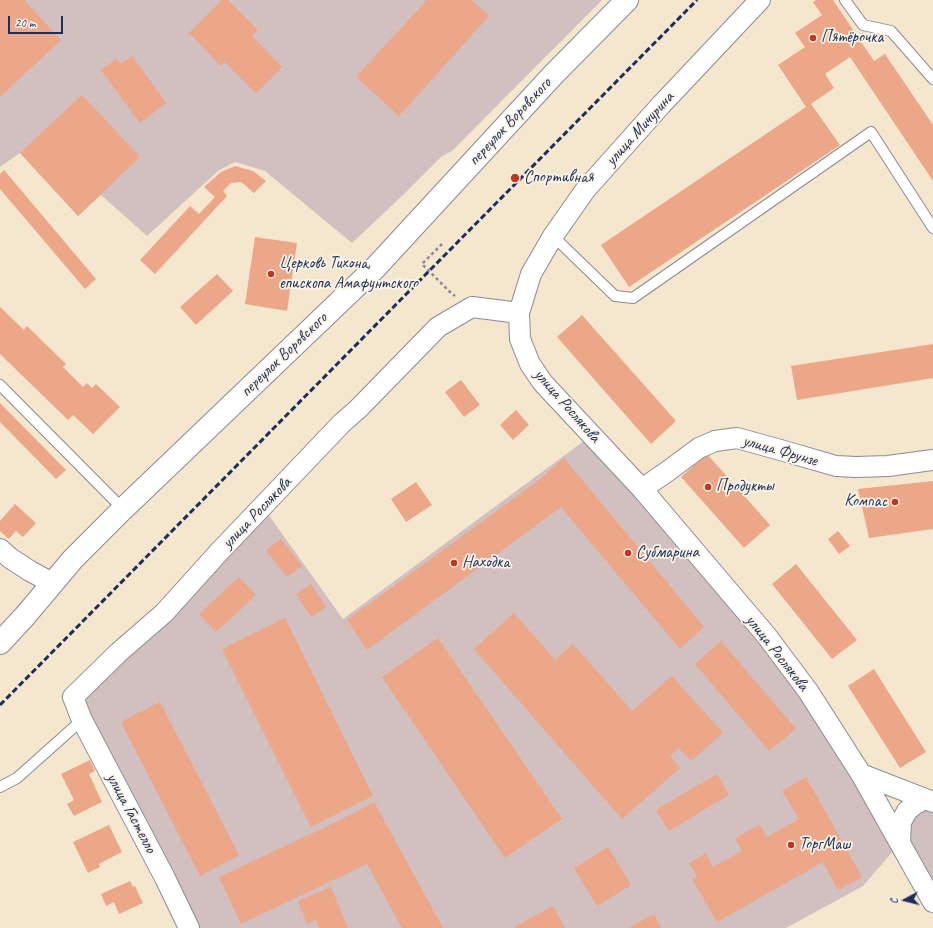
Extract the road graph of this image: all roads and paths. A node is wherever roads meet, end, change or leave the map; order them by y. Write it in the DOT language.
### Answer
graph roads {
  1 [pos="627,0"];
  2 [pos="760,0"];
  3 [pos="845,0"];
  4 [pos="933,79"];
  5 [pos="933,228"];
  6 [pos="553,236"];
  7 [pos="442,244"];
  8 [pos="472,307"];
  9 [pos="519,313"];
  10 [pos="0,385"];
  11 [pos="933,460"];
  12 [pos="642,489"];
  13 [pos="123,509"];
  14 [pos="0,549"];
  15 [pos="52,584"];
  16 [pos="0,643"];
  17 [pos="73,697"];
  18 [pos="82,720"];
  19 [pos="861,774"];
  20 [pos="0,787"];
  21 [pos="929,800"];
  22 [pos="900,843"];
  23 [pos="933,902"];
  24 [pos="189,928"];
  1 -- 13 [label="street, переулок Воровского"];
  2 -- 6 [label="street, улица Мичурина"];
  3 -- 4 [label="lane"];
  5 -- 6 [label="lane"];
  6 -- 9 [label="street, улица Мичурина"];
  7 -- 8 [label="path"];
  8 -- 9 [label="street"];
  8 -- 17 [label="street, улица Рослякова"];
  9 -- 12 [label="street, улица Рослякова"];
  10 -- 13 [label="lane"];
  11 -- 12 [label="street, улица Фрунзе"];
  12 -- 19 [label="street, улица Рослякова"];
  13 -- 15 [label="street, переулок Воровского"];
  14 -- 15 [label="street"];
  15 -- 16 [label="street, переулок Воровского"];
  17 -- 18 [label="street, улица Гастелло"];
  18 -- 20 [label="lane"];
  18 -- 24 [label="street, улица Гастелло"];
  19 -- 21 [label="street"];
  19 -- 22 [label="street, улица Рослякова"];
  21 -- 22 [label="street"];
  22 -- 23 [label="street, улица Рослякова"];
}
